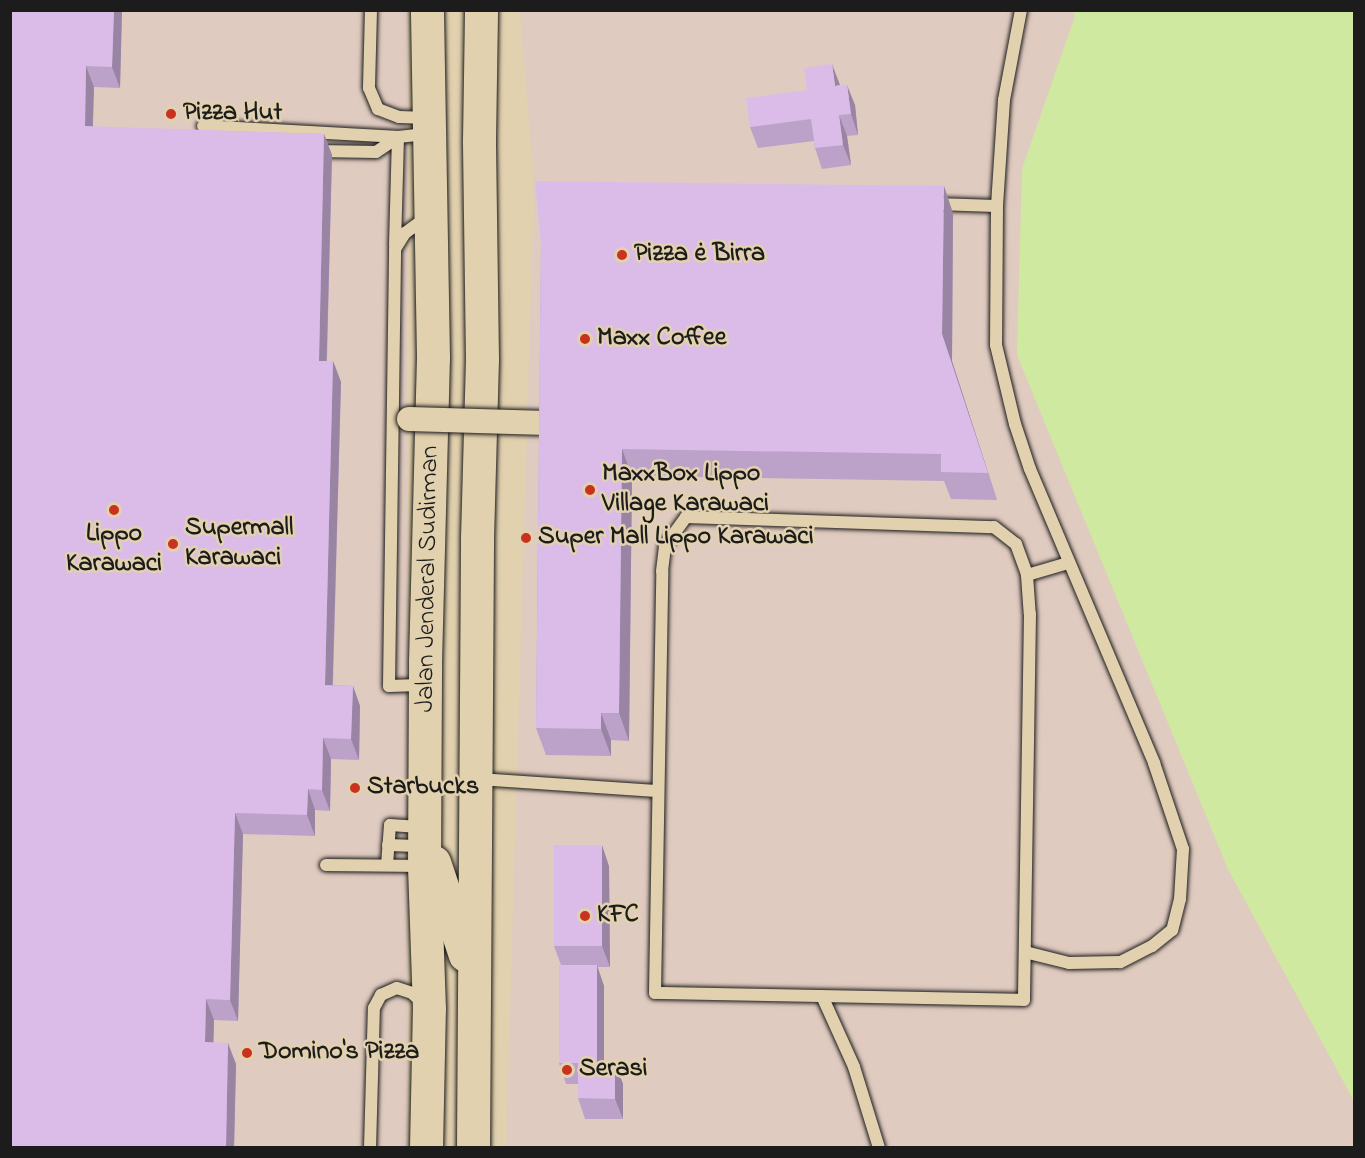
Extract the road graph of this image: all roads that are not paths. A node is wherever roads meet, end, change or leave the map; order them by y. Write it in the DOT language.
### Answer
graph roads {
  1 [pos="371,10"];
  2 [pos="427,10"];
  3 [pos="481,10"];
  4 [pos="1021,10"];
  5 [pos="203,126"];
  6 [pos="418,129"];
  7 [pos="299,151"];
  8 [pos="925,203"];
  9 [pos="996,206"];
  10 [pos="430,214"];
  11 [pos="395,249"];
  12 [pos="482,273"];
  13 [pos="433,357"];
  14 [pos="409,419"];
  15 [pos="547,423"];
  16 [pos="1068,563"];
  17 [pos="1027,575"];
  18 [pos="476,779"];
  19 [pos="658,791"];
  20 [pos="388,845"];
  21 [pos="424,848"];
  22 [pos="326,865"];
  23 [pos="387,865"];
  24 [pos="1024,952"];
  25 [pos="474,982"];
  26 [pos="822,996"];
  27 [pos="429,1009"];
  28 [pos="370,1148"];
  29 [pos="426,1148"];
  30 [pos="473,1148"];
  31 [pos="879,1148"];
  1 -- 6 [label="lane"];
  2 -- 6 [label="street, Jalan Jenderal Sudirman"];
  3 -- 12 [label="street, Jalan Jenderal Sudirman"];
  4 -- 9 [label="lane"];
  5 -- 6 [label="lane"];
  6 -- 7 [label="lane"];
  6 -- 10 [label="street, Jalan Jenderal Sudirman"];
  6 -- 11 [label="lane"];
  8 -- 9 [label="lane"];
  9 -- 16 [label="lane"];
  10 -- 11 [label="lane"];
  10 -- 13 [label="street, Jalan Jenderal Sudirman"];
  11 -- 20 [label="lane"];
  12 -- 13 [label="street"];
  12 -- 18 [label="street, Jalan Jenderal Sudirman"];
  13 -- 21 [label="street, Jalan Jenderal Sudirman"];
  14 -- 15 [label="street, bridge"];
  16 -- 17 [label="lane"];
  16 -- 24 [label="lane"];
  17 -- 19 [label="lane"];
  17 -- 24 [label="lane"];
  18 -- 19 [label="lane"];
  18 -- 25 [label="street, Jalan Jenderal Sudirman"];
  19 -- 26 [label="lane"];
  20 -- 21 [label="lane"];
  20 -- 23 [label="lane"];
  21 -- 23 [label="lane"];
  21 -- 25 [label="street"];
  21 -- 27 [label="street, Jalan Jenderal Sudirman"];
  22 -- 23 [label="lane"];
  24 -- 26 [label="lane"];
  25 -- 30 [label="street, Jalan Jenderal Sudirman"];
  26 -- 31 [label="lane"];
  27 -- 28 [label="lane"];
  27 -- 29 [label="street, Jalan Jenderal Sudirman"];
}
